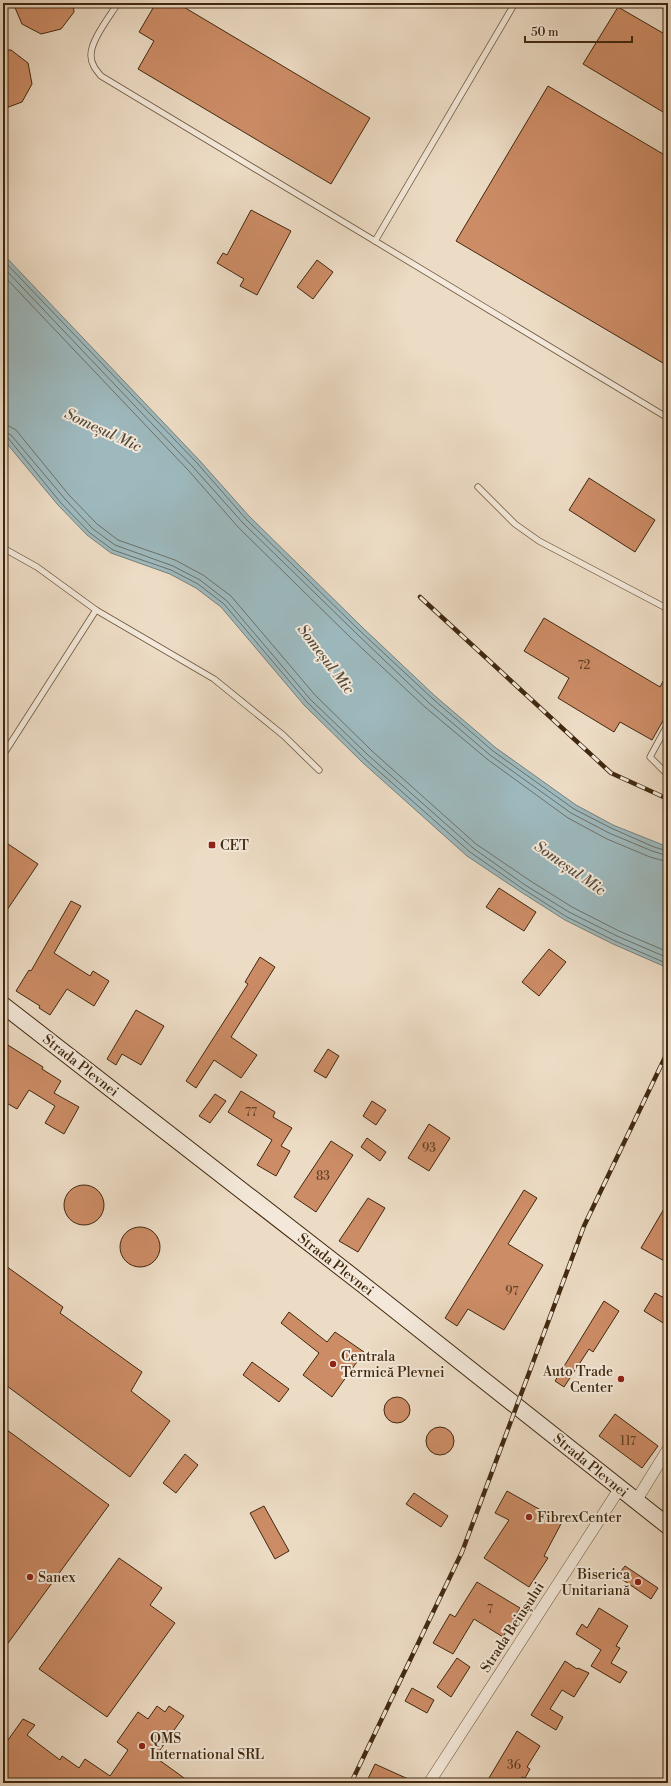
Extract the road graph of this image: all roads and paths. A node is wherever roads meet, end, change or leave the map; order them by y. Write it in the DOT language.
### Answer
graph roads {
  1 [pos="118,3"];
  2 [pos="515,3"];
  3 [pos="660,3"];
  4 [pos="668,8"];
  5 [pos="375,241"];
  6 [pos="668,418"];
  7 [pos="478,487"];
  8 [pos="3,548"];
  9 [pos="668,609"];
  10 [pos="96,610"];
  11 [pos="668,724"];
  12 [pos="3,755"];
  13 [pos="319,770"];
  14 [pos="668,775"];
  15 [pos="3,1005"];
  16 [pos="668,1448"];
  17 [pos="620,1488"];
  18 [pos="636,1501"];
  19 [pos="668,1526"];
  20 [pos="430,1783"];
  1 -- 5 [label="lane"];
  2 -- 5 [label="lane"];
  3 -- 4 [label="lane"];
  5 -- 6 [label="lane"];
  7 -- 9 [label="lane"];
  8 -- 10 [label="lane"];
  10 -- 12 [label="lane"];
  10 -- 13 [label="lane"];
  11 -- 14 [label="lane"];
  15 -- 17 [label="main road, Strada Plevnei"];
  16 -- 18 [label="street"];
  17 -- 18 [label="main road, Strada Plevnei"];
  17 -- 20 [label="street, Strada Beiușului"];
  18 -- 19 [label="main road, Strada Plevnei"];
}
